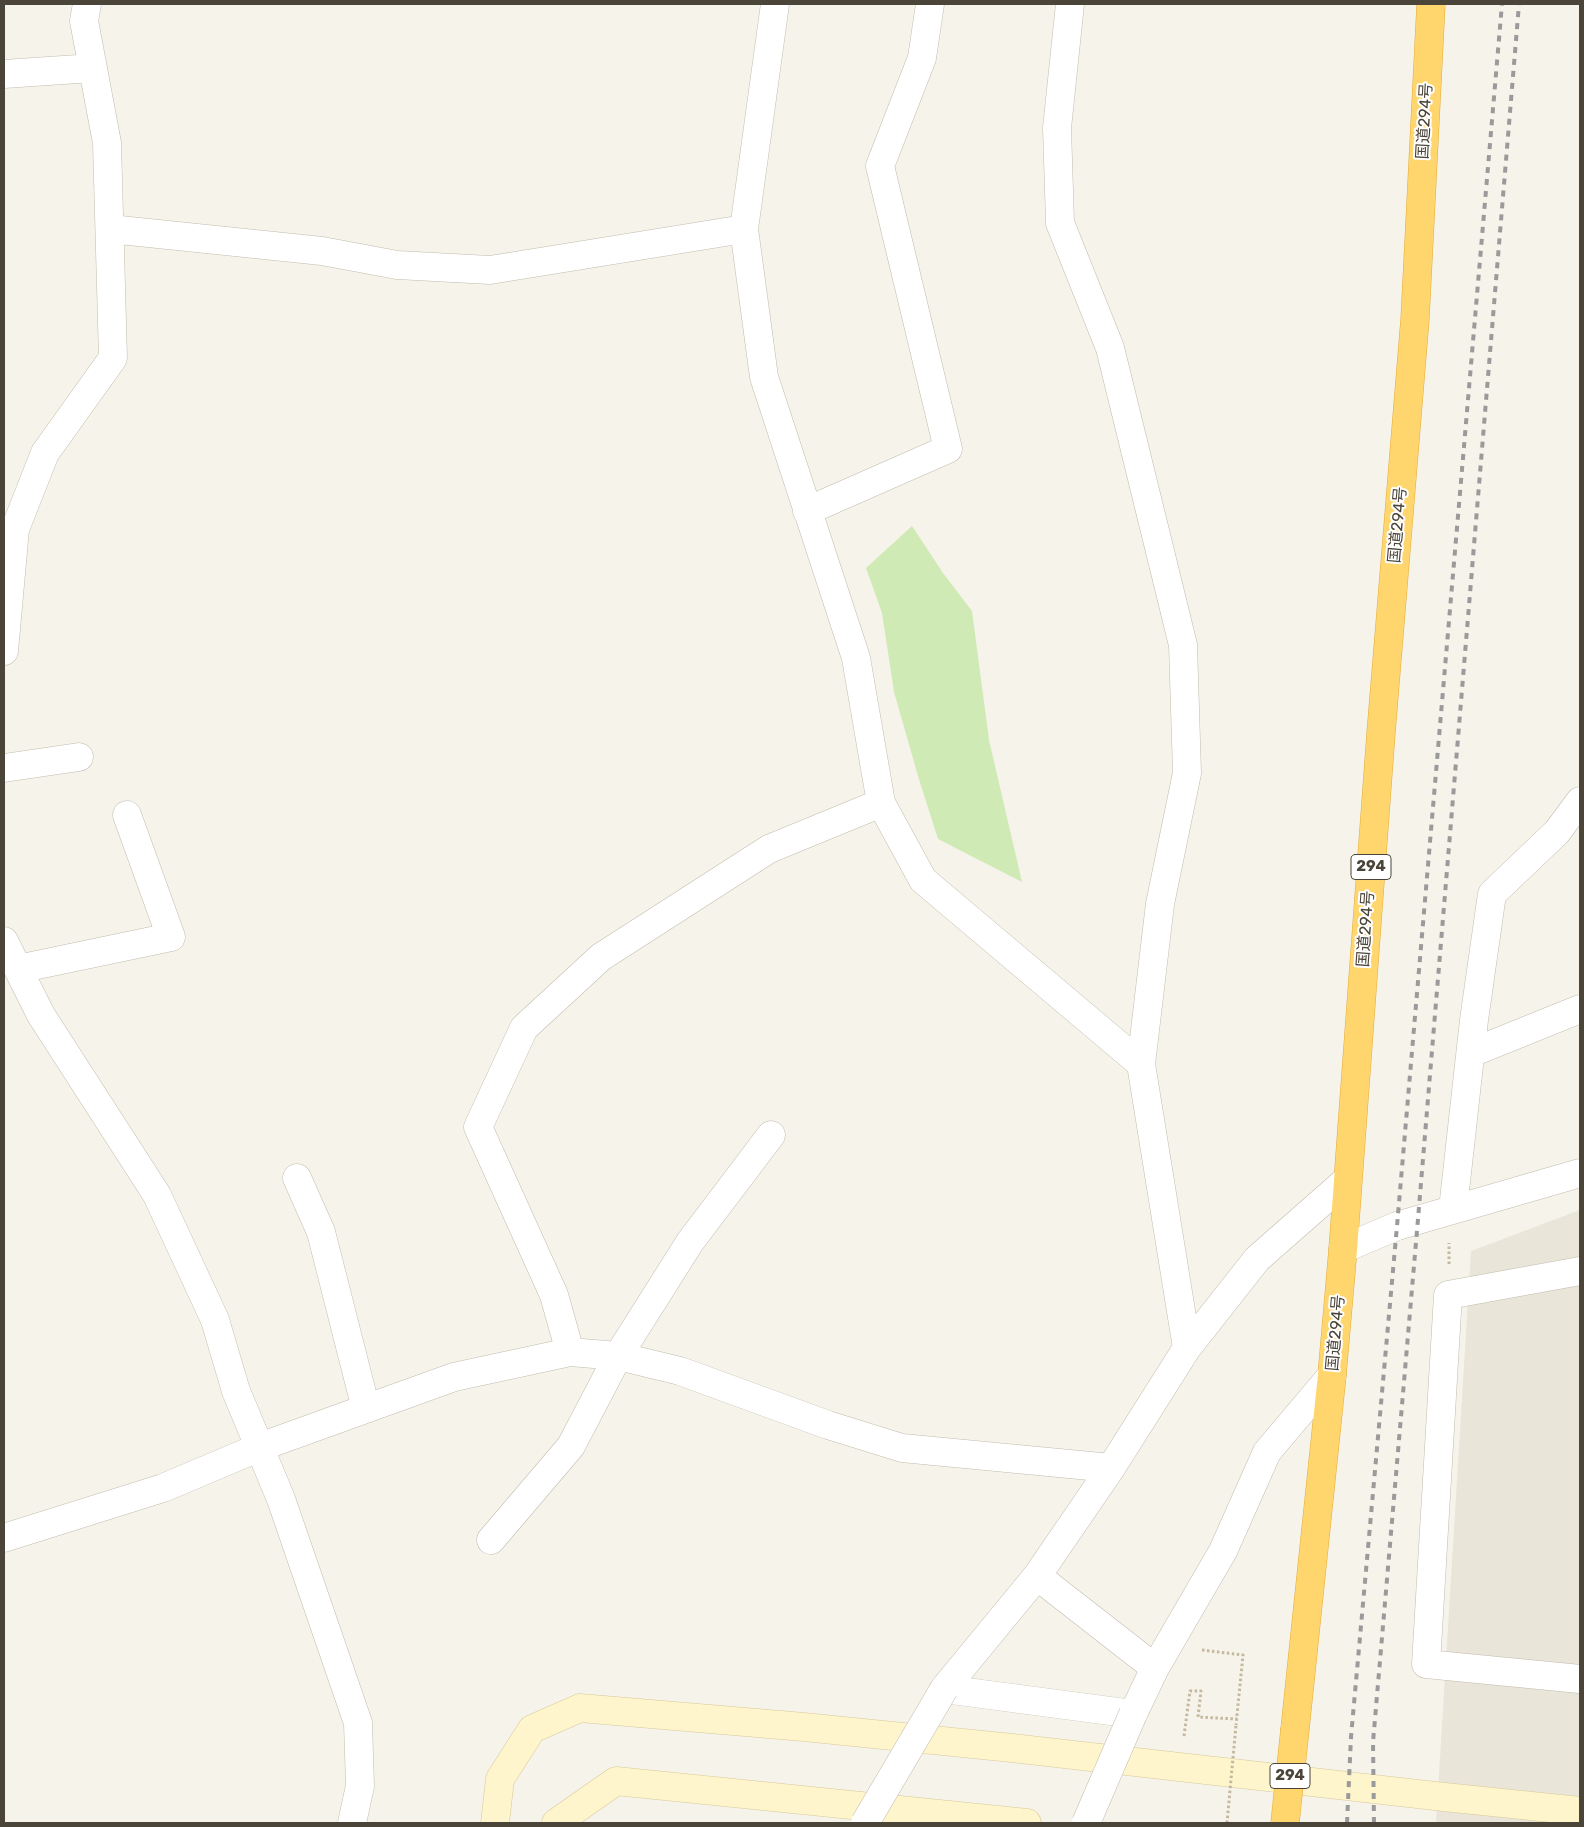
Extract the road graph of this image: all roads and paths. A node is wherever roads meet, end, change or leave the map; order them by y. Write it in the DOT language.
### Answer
graph roads {
  1 [pos="87,4"];
  2 [pos="775,4"];
  3 [pos="930,4"];
  4 [pos="1070,4"];
  5 [pos="1431,4"];
  6 [pos="93,68"];
  7 [pos="4,74"];
  8 [pos="110,229"];
  9 [pos="744,229"];
  10 [pos="807,511"];
  11 [pos="4,651"];
  12 [pos="79,757"];
  13 [pos="4,768"];
  14 [pos="1580,801"];
  15 [pos="881,802"];
  16 [pos="127,815"];
  17 [pos="4,942"];
  18 [pos="18,969"];
  19 [pos="1580,1009"];
  20 [pos="1471,1053"];
  21 [pos="1141,1064"];
  22 [pos="770,1135"];
  23 [pos="1580,1173"];
  24 [pos="297,1178"];
  25 [pos="1347,1180"];
  26 [pos="1452,1209"];
  27 [pos="1343,1249"];
  28 [pos="1580,1271"];
  29 [pos="1448,1295"];
  30 [pos="1187,1348"];
  31 [pos="570,1352"];
  32 [pos="618,1356"];
  33 [pos="1332,1375"];
  34 [pos="366,1409"];
  35 [pos="260,1447"];
  36 [pos="1110,1468"];
  37 [pos="4,1538"];
  38 [pos="491,1540"];
  39 [pos="1037,1576"];
  40 [pos="1162,1657"];
  41 [pos="1580,1678"];
  42 [pos="944,1689"];
  43 [pos="1133,1714"];
  44 [pos="1237,1719"];
  45 [pos="1183,1739"];
  46 [pos="1580,1811"];
  47 [pos="352,1823"];
  48 [pos="494,1823"];
  49 [pos="556,1823"];
  50 [pos="864,1823"];
  51 [pos="1027,1823"];
  52 [pos="1086,1823"];
  53 [pos="1227,1823"];
  54 [pos="1285,1823"];
  1 -- 6 [label="street"];
  2 -- 9 [label="street"];
  3 -- 10 [label="street"];
  4 -- 21 [label="street"];
  5 -- 25 [label="highway, 国道294号 / 294"];
  6 -- 7 [label="street"];
  6 -- 8 [label="street"];
  8 -- 9 [label="street"];
  8 -- 11 [label="street"];
  9 -- 10 [label="street"];
  10 -- 15 [label="street"];
  12 -- 13 [label="street"];
  14 -- 20 [label="street"];
  15 -- 21 [label="street"];
  15 -- 31 [label="street"];
  16 -- 18 [label="street"];
  17 -- 18 [label="street"];
  18 -- 35 [label="street"];
  19 -- 20 [label="street"];
  20 -- 26 [label="street"];
  21 -- 30 [label="street"];
  22 -- 32 [label="street"];
  23 -- 26 [label="street"];
  24 -- 34 [label="street"];
  25 -- 27 [label="highway, 国道294号 / 294"];
  25 -- 30 [label="street"];
  26 -- 27 [label="street"];
  26 -- 29 [label="path"];
  27 -- 33 [label="highway, 国道294号 / 294"];
  28 -- 29 [label="street"];
  29 -- 41 [label="street"];
  30 -- 36 [label="street"];
  31 -- 32 [label="street"];
  31 -- 34 [label="street"];
  32 -- 36 [label="street"];
  32 -- 38 [label="street"];
  33 -- 40 [label="street"];
  33 -- 54 [label="highway, 国道294号 / 294, bridge"];
  34 -- 35 [label="street"];
  35 -- 37 [label="street"];
  35 -- 47 [label="street"];
  36 -- 39 [label="street"];
  39 -- 40 [label="street"];
  39 -- 42 [label="street"];
  40 -- 43 [label="street"];
  40 -- 44 [label="path"];
  42 -- 43 [label="street"];
  42 -- 50 [label="street, bridge"];
  43 -- 52 [label="street, bridge"];
  44 -- 45 [label="path"];
  44 -- 53 [label="path, bridge"];
  46 -- 48 [label="street"];
  49 -- 51 [label="street"];
}
